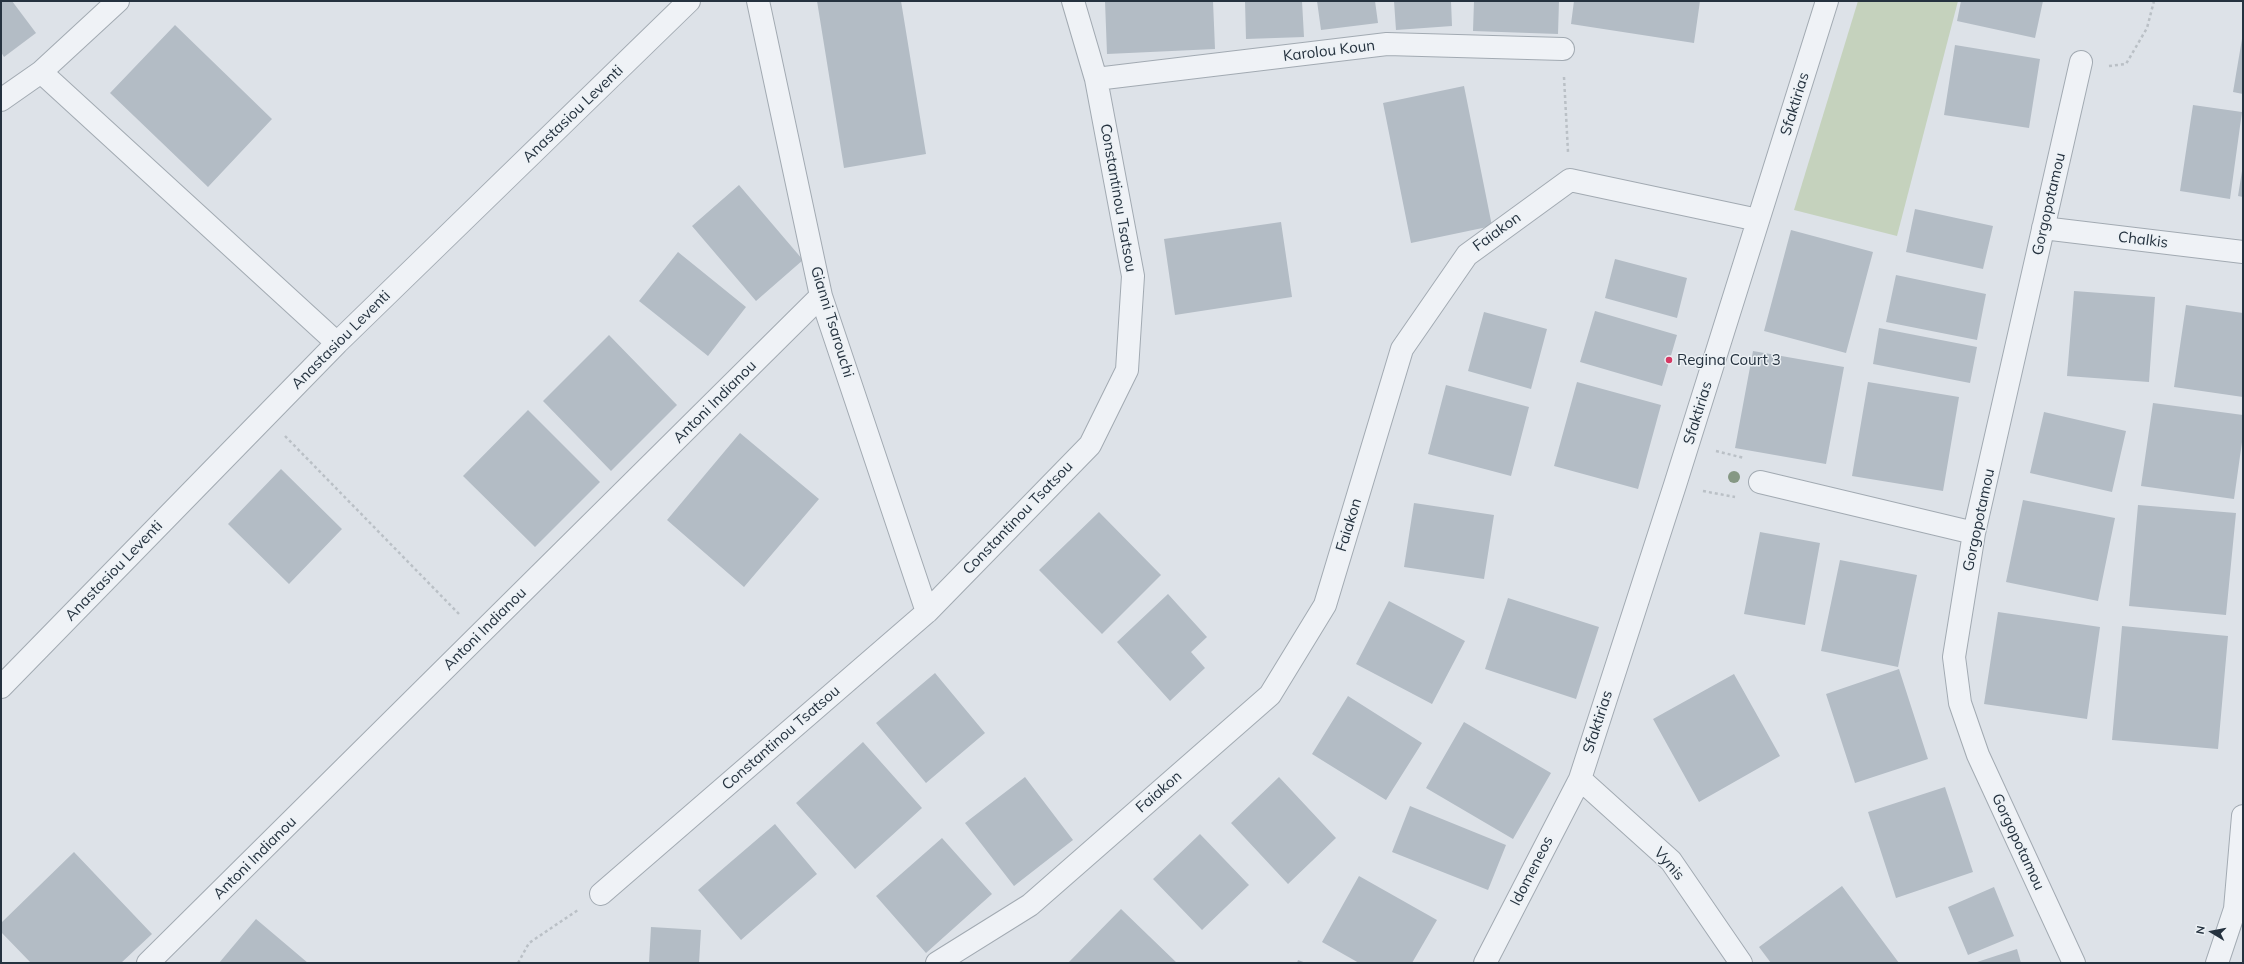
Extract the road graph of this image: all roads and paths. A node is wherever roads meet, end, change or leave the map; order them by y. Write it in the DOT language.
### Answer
graph roads {
  1 [pos="118,1"];
  2 [pos="690,1"];
  3 [pos="758,1"];
  4 [pos="1073,1"];
  5 [pos="1828,1"];
  6 [pos="2154,1"];
  7 [pos="1563,49"];
  8 [pos="2081,62"];
  9 [pos="2105,67"];
  10 [pos="41,72"];
  11 [pos="1096,79"];
  12 [pos="1,100"];
  13 [pos="1570,180"];
  14 [pos="1758,220"];
  15 [pos="2043,228"];
  16 [pos="2243,252"];
  17 [pos="821,296"];
  18 [pos="337,343"];
  19 [pos="266,416"];
  20 [pos="1712,450"];
  21 [pos="1749,459"];
  22 [pos="1760,482"];
  23 [pos="1675,485"];
  24 [pos="1740,498"];
  25 [pos="1974,533"];
  26 [pos="927,612"];
  27 [pos="479,635"];
  28 [pos="1,687"];
  29 [pos="1580,779"];
  30 [pos="2243,816"];
  31 [pos="601,894"];
  32 [pos="148,963"];
  33 [pos="518,963"];
  34 [pos="937,963"];
  35 [pos="1485,963"];
  36 [pos="1741,963"];
  37 [pos="2074,963"];
  38 [pos="2217,963"];
  1 -- 10 [label="street"];
  2 -- 18 [label="street, Anastasiou Leventi"];
  3 -- 17 [label="street, Gianni Tsarouchi"];
  4 -- 11 [label="street, Constantinou Tsatsou"];
  5 -- 14 [label="street, Sfaktirias"];
  6 -- 9 [label="path"];
  7 -- 11 [label="street, Karolou Koun"];
  7 -- 13 [label="path"];
  8 -- 15 [label="street, Gorgopotamou"];
  10 -- 12 [label="street"];
  10 -- 18 [label="street"];
  11 -- 26 [label="street, Constantinou Tsatsou"];
  13 -- 14 [label="street"];
  13 -- 34 [label="street, Faiakon"];
  14 -- 23 [label="street, Sfaktirias"];
  15 -- 16 [label="street, Chalkis"];
  15 -- 25 [label="street, Gorgopotamou"];
  17 -- 26 [label="street, Gianni Tsarouchi"];
  17 -- 27 [label="street, Antoni Indianou"];
  18 -- 19 [label="street, Anastasiou Leventi"];
  19 -- 27 [label="path"];
  19 -- 28 [label="street, Anastasiou Leventi"];
  20 -- 21 [label="path"];
  22 -- 25 [label="street"];
  23 -- 24 [label="path"];
  23 -- 29 [label="street, Sfaktirias"];
  25 -- 37 [label="street, Gorgopotamou"];
  26 -- 31 [label="street, Constantinou Tsatsou"];
  27 -- 32 [label="street, Antoni Indianou"];
  29 -- 35 [label="street, Idomeneos"];
  29 -- 36 [label="street, Vynis"];
  30 -- 38 [label="street"];
  31 -- 33 [label="path"];
}
